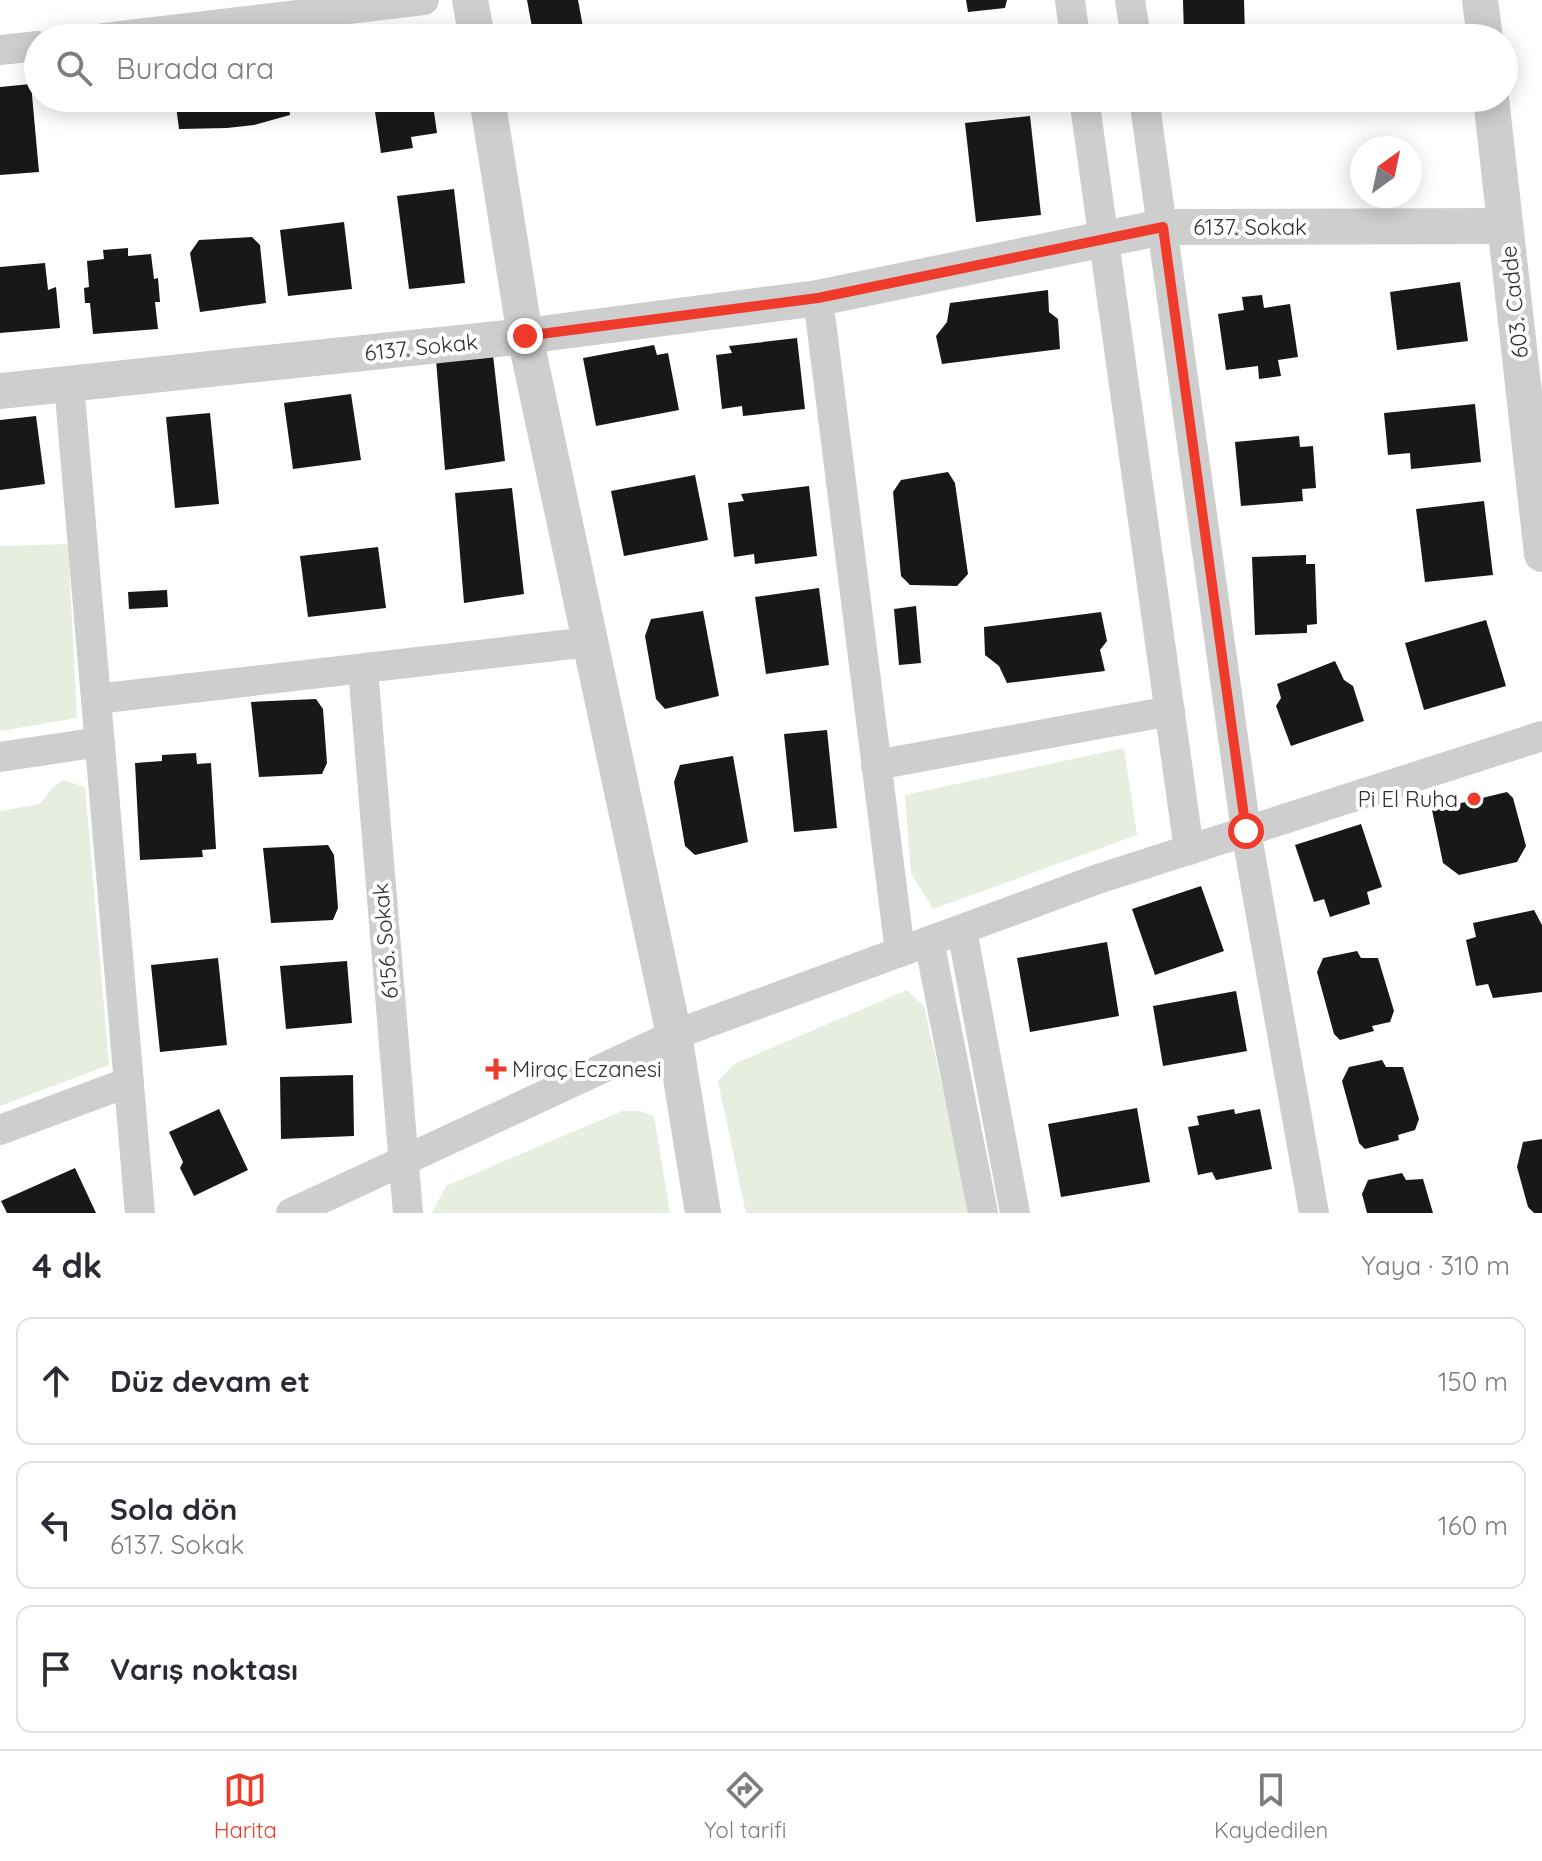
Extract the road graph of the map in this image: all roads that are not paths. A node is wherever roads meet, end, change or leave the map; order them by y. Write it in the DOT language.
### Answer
graph roads {
  1 [pos="424,0"];
  2 [pos="470,0"];
  3 [pos="1070,0"];
  4 [pos="1130,0"];
  5 [pos="1480,0"];
  6 [pos="222,24"];
  7 [pos="474,24"];
  8 [pos="1073,24"];
  9 [pos="1134,24"];
  10 [pos="1483,24"];
  11 [pos="24,47"];
  12 [pos="0,50"];
  13 [pos="489,112"];
  14 [pos="1086,112"];
  15 [pos="1146,112"];
  16 [pos="1493,112"];
  17 [pos="1505,226"];
  18 [pos="1163,227"];
  19 [pos="1104,238"];
  20 [pos="818,298"];
  21 [pos="525,336"];
  22 [pos="69,384"];
  23 [pos="0,391"];
  24 [pos="1542,554"];
  25 [pos="590,642"];
  26 [pos="363,669"];
  27 [pos="96,699"];
  28 [pos="1170,711"];
  29 [pos="1542,736"];
  30 [pos="100,742"];
  31 [pos="0,757"];
  32 [pos="876,765"];
  33 [pos="1246,831"];
  34 [pos="1189,850"];
  35 [pos="962,930"];
  36 [pos="929,941"];
  37 [pos="900,952"];
  38 [pos="674,1035"];
  39 [pos="129,1082"];
  40 [pos="0,1130"];
  41 [pos="403,1161"];
  42 [pos="140,1213"];
  43 [pos="291,1213"];
  44 [pos="408,1213"];
  45 [pos="703,1213"];
  46 [pos="983,1213"];
  47 [pos="1015,1213"];
  48 [pos="1314,1213"];
  1 -- 6 [label="street"];
  2 -- 7 [label="street"];
  3 -- 8 [label="street"];
  4 -- 9 [label="street"];
  5 -- 10 [label="street"];
  11 -- 12 [label="street"];
  13 -- 21 [label="street"];
  14 -- 19 [label="street"];
  15 -- 18 [label="street"];
  16 -- 17 [label="street, 603. Cadde"];
  17 -- 18 [label="street, 6137. Sokak"];
  17 -- 24 [label="street, 603. Cadde"];
  18 -- 19 [label="street, 6137. Sokak"];
  18 -- 33 [label="street"];
  19 -- 20 [label="street, 6137. Sokak"];
  19 -- 28 [label="street"];
  20 -- 21 [label="street, 6137. Sokak"];
  20 -- 32 [label="street"];
  21 -- 22 [label="street, 6137. Sokak"];
  21 -- 25 [label="street"];
  22 -- 23 [label="street, 6137. Sokak"];
  22 -- 27 [label="street"];
  25 -- 26 [label="street"];
  25 -- 38 [label="street"];
  26 -- 27 [label="street"];
  26 -- 41 [label="street, 6156. Sokak"];
  27 -- 30 [label="street"];
  28 -- 32 [label="street"];
  28 -- 34 [label="street"];
  29 -- 33 [label="street"];
  30 -- 31 [label="street"];
  30 -- 39 [label="street"];
  32 -- 37 [label="street"];
  33 -- 34 [label="street"];
  33 -- 48 [label="street"];
  34 -- 35 [label="street"];
  35 -- 36 [label="street"];
  35 -- 47 [label="street"];
  36 -- 37 [label="street"];
  36 -- 46 [label="street"];
  37 -- 38 [label="street"];
  38 -- 41 [label="street"];
  38 -- 45 [label="street"];
  39 -- 40 [label="street"];
  39 -- 42 [label="street"];
  41 -- 43 [label="street"];
  41 -- 44 [label="street, 6156. Sokak"];
}
